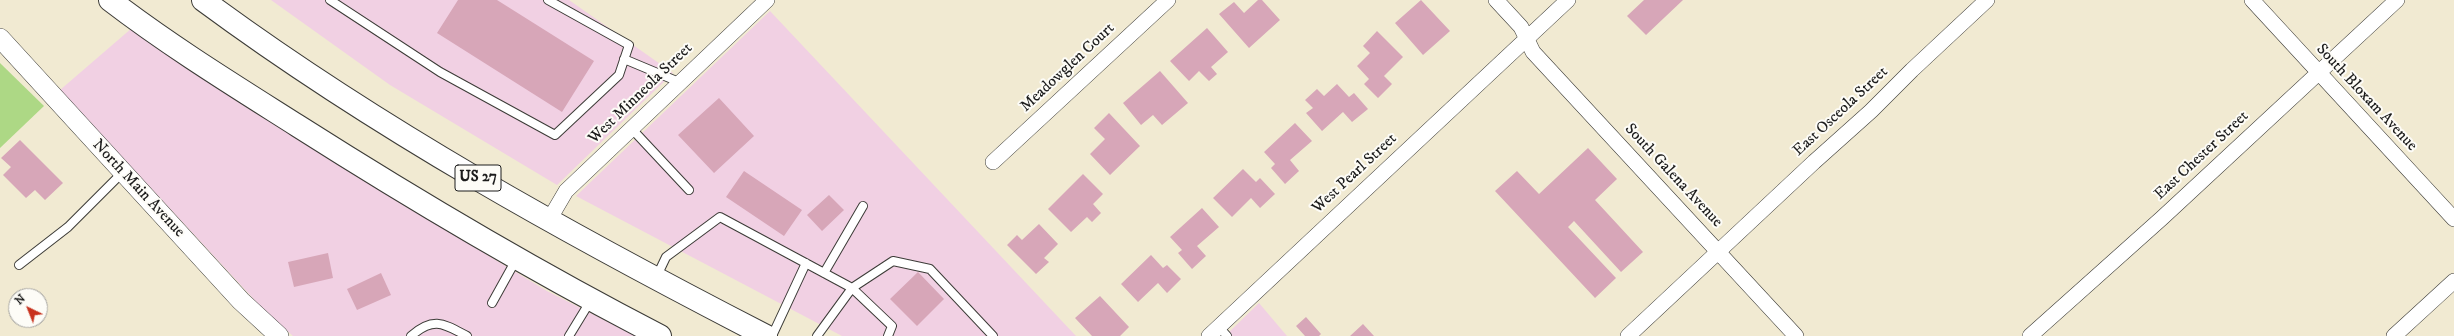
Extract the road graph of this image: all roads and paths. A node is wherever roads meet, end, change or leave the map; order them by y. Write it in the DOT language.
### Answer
graph roads {
  1 [pos="110,0"];
  2 [pos="203,0"];
  3 [pos="330,0"];
  4 [pos="548,0"];
  5 [pos="767,0"];
  6 [pos="1168,0"];
  7 [pos="1496,0"];
  8 [pos="1568,0"];
  9 [pos="1987,0"];
  10 [pos="2252,0"];
  11 [pos="2396,0"];
  12 [pos="0,38"];
  13 [pos="1526,39"];
  14 [pos="624,59"];
  15 [pos="2318,72"];
  16 [pos="679,82"];
  17 [pos="631,128"];
  18 [pos="993,162"];
  19 [pos="123,172"];
  20 [pos="689,190"];
  21 [pos="863,206"];
  22 [pos="2454,219"];
  23 [pos="549,220"];
  24 [pos="1719,251"];
  25 [pos="517,258"];
  26 [pos="806,263"];
  27 [pos="19,265"];
  28 [pos="824,273"];
  29 [pos="656,278"];
  30 [pos="2454,281"];
  31 [pos="852,288"];
  32 [pos="591,299"];
  33 [pos="492,303"];
  34 [pos="1218,333"];
  35 [pos="279,336"];
  36 [pos="411,336"];
  37 [pos="467,336"];
  38 [pos="570,336"];
  39 [pos="660,336"];
  40 [pos="766,336"];
  41 [pos="772,336"];
  42 [pos="817,336"];
  43 [pos="888,336"];
  44 [pos="993,336"];
  45 [pos="1628,336"];
  46 [pos="1796,336"];
  47 [pos="2030,336"];
  48 [pos="2394,336"];
  1 -- 25 [label="highway"];
  2 -- 23 [label="highway, US 27"];
  3 -- 14 [label="lane"];
  4 -- 14 [label="lane"];
  5 -- 16 [label="street, West Minneola Street"];
  6 -- 18 [label="street, Meadowglen Court"];
  7 -- 13 [label="street, South Galena Avenue"];
  8 -- 13 [label="street, West Pearl Street"];
  9 -- 24 [label="street, East Osceola Street"];
  10 -- 15 [label="street, South Bloxam Avenue"];
  11 -- 15 [label="street, East Chester Street"];
  12 -- 19 [label="street, North Main Avenue"];
  13 -- 24 [label="street, South Galena Avenue"];
  13 -- 34 [label="street, West Pearl Street"];
  14 -- 16 [label="lane"];
  15 -- 22 [label="street, South Bloxam Avenue"];
  15 -- 47 [label="street, East Chester Street"];
  16 -- 17 [label="street, West Minneola Street"];
  17 -- 20 [label="lane"];
  17 -- 23 [label="street, West Minneola Street"];
  19 -- 27 [label="lane"];
  19 -- 35 [label="street, North Main Avenue"];
  21 -- 28 [label="lane"];
  23 -- 29 [label="highway, US 27"];
  24 -- 45 [label="street, East Osceola Street"];
  24 -- 46 [label="street, South Galena Avenue"];
  25 -- 32 [label="highway"];
  25 -- 33 [label="lane"];
  26 -- 28 [label="lane"];
  26 -- 29 [label="lane"];
  26 -- 41 [label="lane"];
  28 -- 31 [label="lane"];
  29 -- 40 [label="highway, US 27"];
  30 -- 48 [label="street"];
  31 -- 42 [label="lane"];
  31 -- 43 [label="lane"];
  31 -- 44 [label="lane"];
  32 -- 38 [label="lane"];
  32 -- 39 [label="highway"];
  36 -- 37 [label="lane"];
}
